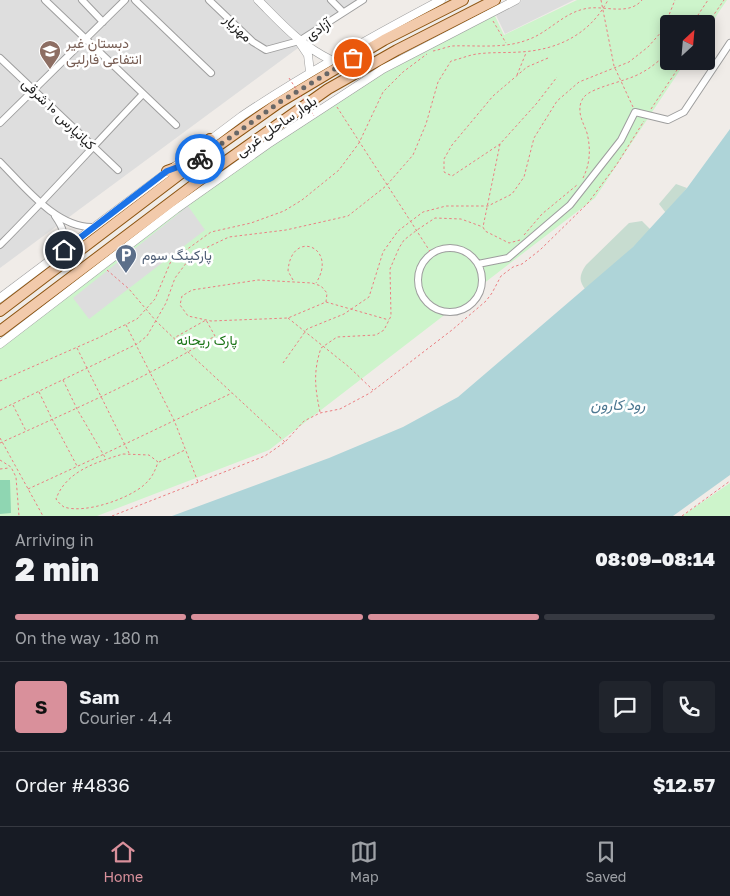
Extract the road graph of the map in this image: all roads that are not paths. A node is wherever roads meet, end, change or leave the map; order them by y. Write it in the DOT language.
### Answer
graph roads {
  1 [pos="45,0"];
  2 [pos="82,0"];
  3 [pos="125,0"];
  4 [pos="135,0"];
  5 [pos="209,0"];
  6 [pos="258,0"];
  7 [pos="331,0"];
  8 [pos="363,0"];
  9 [pos="441,0"];
  10 [pos="463,0"];
  11 [pos="496,0"];
  12 [pos="516,0"];
  13 [pos="343,12"];
  14 [pos="104,22"];
  15 [pos="387,35"];
  16 [pos="372,37"];
  17 [pos="86,39"];
  18 [pos="299,41"];
  19 [pos="730,43"];
  20 [pos="0,58"];
  21 [pos="331,60"];
  22 [pos="310,72"];
  23 [pos="211,73"];
  24 [pos="33,89"];
  25 [pos="143,94"];
  26 [pos="0,122"];
  27 [pos="176,125"];
  28 [pos="210,139"];
  29 [pos="93,146"];
  30 [pos="200,159"];
  31 [pos="0,162"];
  32 [pos="118,170"];
  33 [pos="167,171"];
  34 [pos="42,203"];
  35 [pos="53,213"];
  36 [pos="94,227"];
  37 [pos="0,245"];
  38 [pos="64,250"];
  39 [pos="478,264"];
  40 [pos="0,298"];
  41 [pos="0,311"];
  42 [pos="0,331"];
  43 [pos="0,344"];
  1 -- 17 [label="street"];
  2 -- 14 [label="street"];
  3 -- 14 [label="street"];
  4 -- 23 [label="street"];
  5 -- 18 [label="street, مهزیار"];
  6 -- 18 [label="street"];
  7 -- 13 [label="street"];
  8 -- 13 [label="street, آزادی"];
  9 -- 15 [label="street"];
  10 -- 15 [label="main road, بلوار ساحلی غربی"];
  11 -- 42 [label="main road, بلوار ساحلی غربی"];
  12 -- 43 [label="street"];
  13 -- 18 [label="street, آزادی"];
  14 -- 17 [label="street"];
  15 -- 16 [label="main road"];
  15 -- 30 [label="main road, بلوار ساحلی غربی"];
  16 -- 21 [label="street"];
  17 -- 24 [label="street"];
  17 -- 25 [label="street"];
  18 -- 21 [label="street"];
  18 -- 22 [label="street"];
  19 -- 39 [label="street"];
  20 -- 24 [label="street, کیانپارس ۱۰ شرقی"];
  21 -- 22 [label="street"];
  22 -- 28 [label="street"];
  24 -- 26 [label="street"];
  24 -- 29 [label="street, کیانپارس ۱۰ شرقی"];
  25 -- 27 [label="street"];
  25 -- 29 [label="street"];
  28 -- 30 [label="main road"];
  28 -- 33 [label="street"];
  29 -- 32 [label="street, کیانپارس ۱۰ شرقی"];
  29 -- 34 [label="street"];
  30 -- 33 [label="main road"];
  30 -- 41 [label="main road, بلوار ساحلی غربی"];
  31 -- 34 [label="street"];
  33 -- 36 [label="street"];
  34 -- 35 [label="street"];
  34 -- 37 [label="street"];
  35 -- 36 [label="street"];
  35 -- 38 [label="street"];
  36 -- 38 [label="street"];
  38 -- 40 [label="street"];
  39 -- 39 [label="street"];
}
